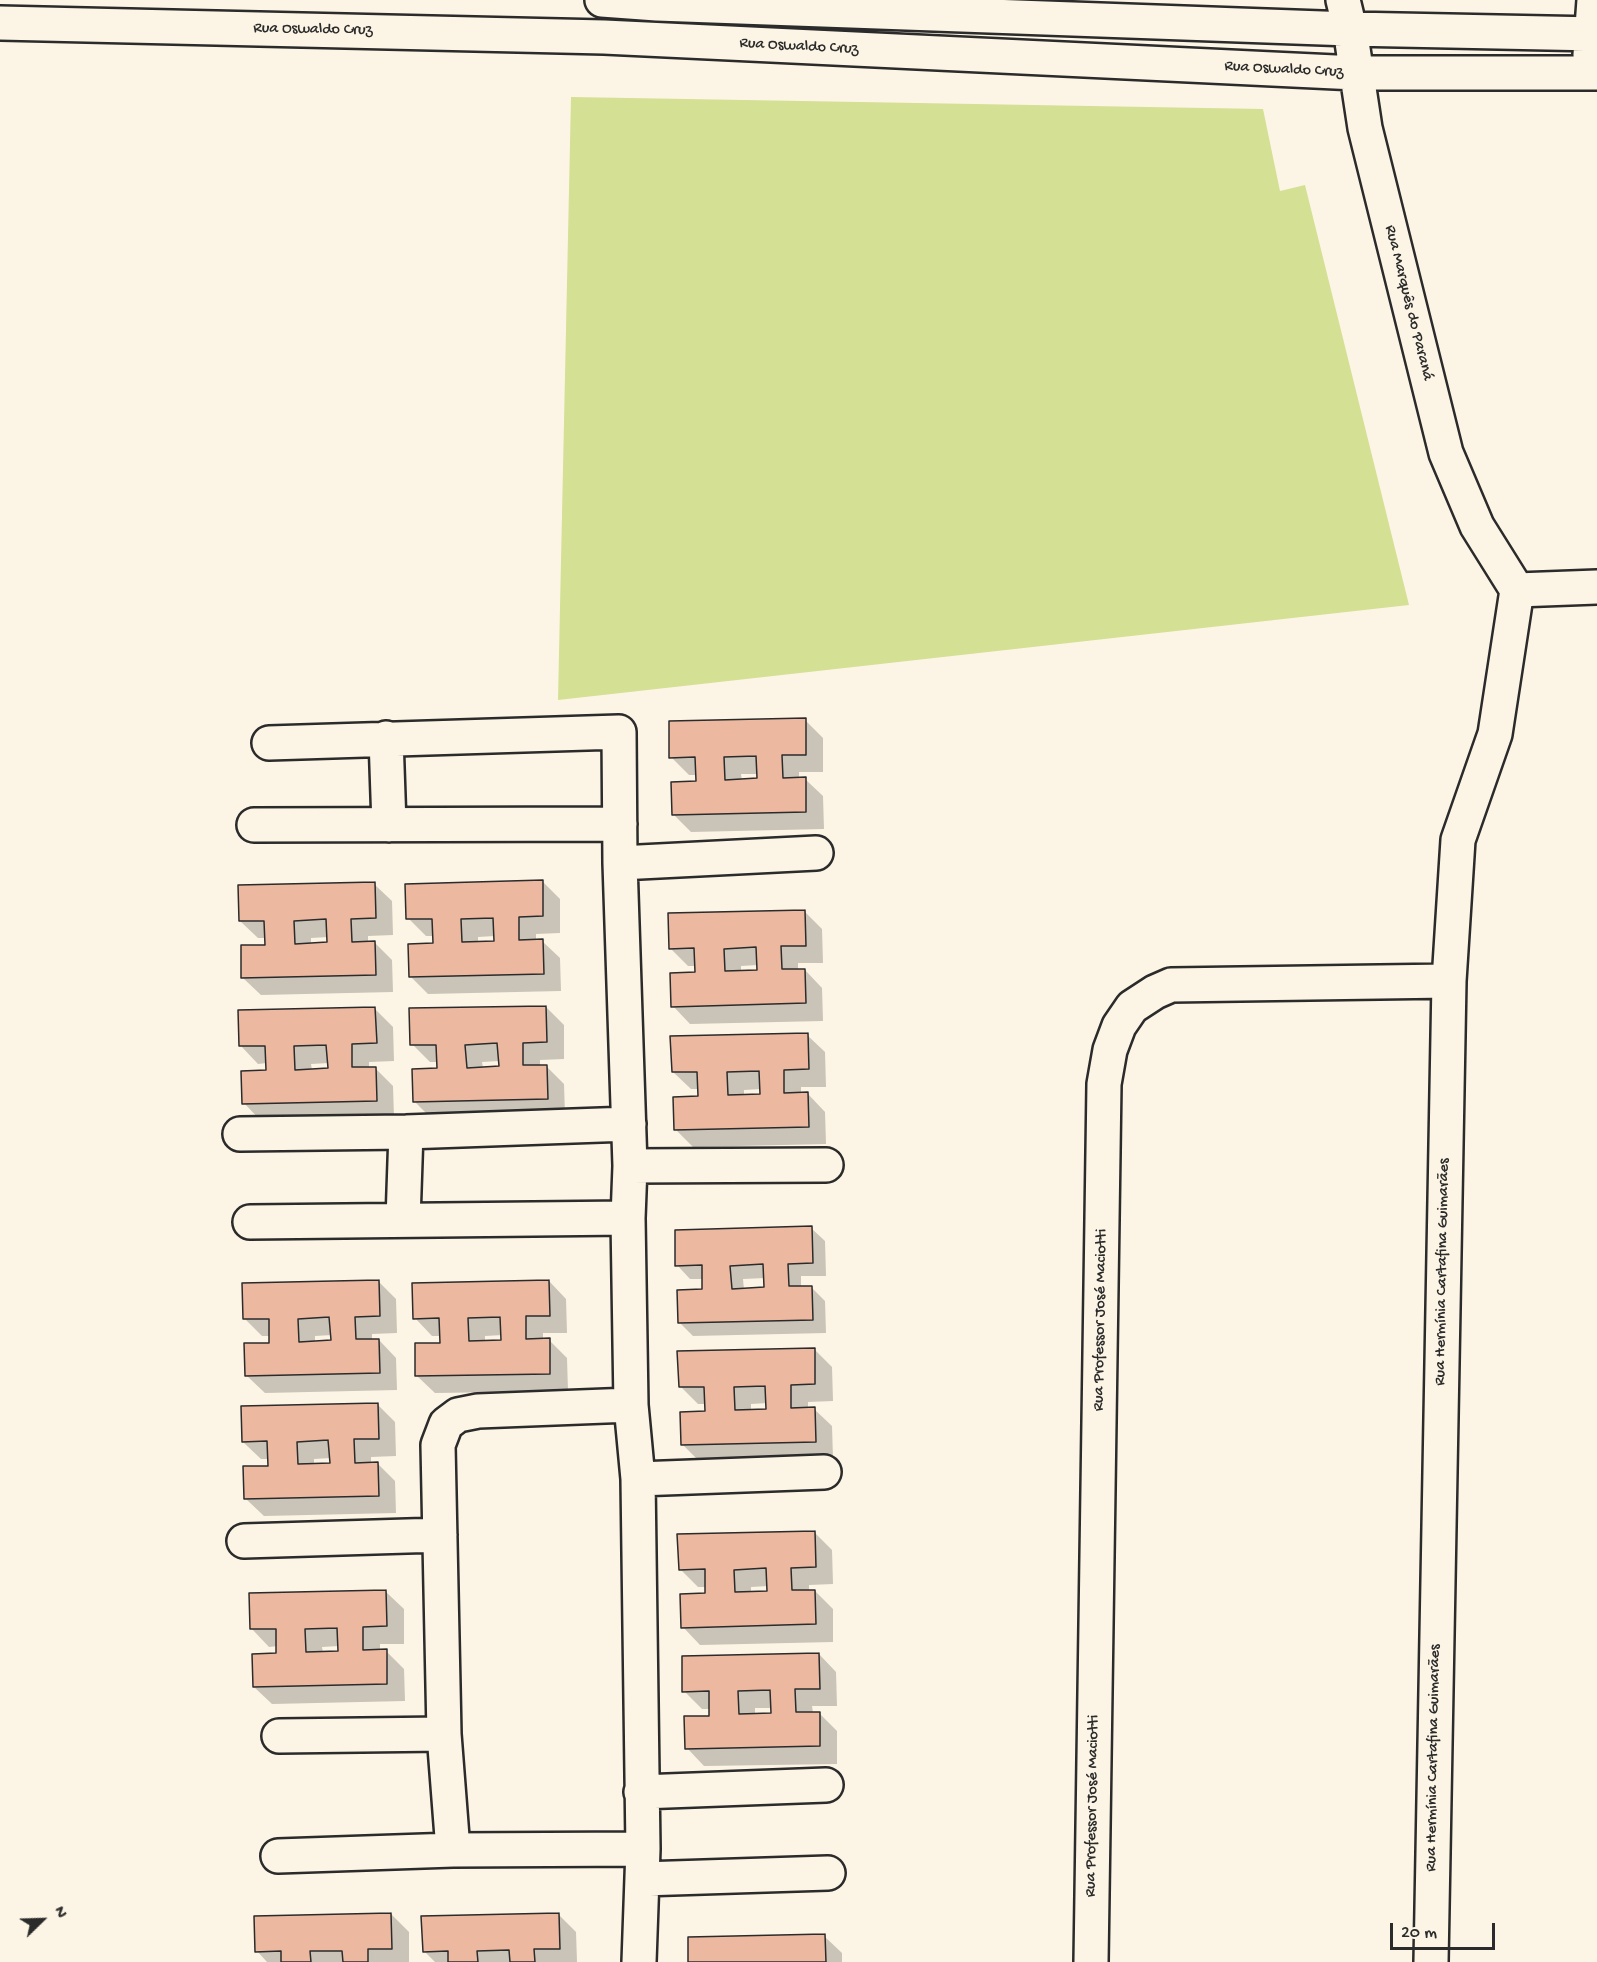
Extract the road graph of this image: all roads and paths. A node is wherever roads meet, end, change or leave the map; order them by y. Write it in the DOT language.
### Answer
graph roads {
  1 [pos="602,0"];
  2 [pos="1594,0"];
  3 [pos="1347,14"];
  4 [pos="0,23"];
  5 [pos="1594,33"];
  6 [pos="604,37"];
  7 [pos="1356,73"];
  8 [pos="1593,73"];
  9 [pos="1597,587"];
  10 [pos="1517,590"];
  11 [pos="386,738"];
  12 [pos="269,743"];
  13 [pos="620,824"];
  14 [pos="254,825"];
  15 [pos="389,825"];
  16 [pos="816,853"];
  17 [pos="620,863"];
  18 [pos="1449,981"];
  19 [pos="628,1124"];
  20 [pos="406,1132"];
  21 [pos="240,1134"];
  22 [pos="826,1165"];
  23 [pos="630,1166"];
  24 [pos="628,1218"];
  25 [pos="403,1220"];
  26 [pos="250,1222"];
  27 [pos="631,1405"];
  28 [pos="824,1472"];
  29 [pos="638,1479"];
  30 [pos="440,1535"];
  31 [pos="244,1541"];
  32 [pos="444,1734"];
  33 [pos="279,1736"];
  34 [pos="826,1785"];
  35 [pos="641,1792"];
  36 [pos="453,1850"];
  37 [pos="278,1856"];
  38 [pos="642,1864"];
  39 [pos="828,1873"];
  40 [pos="639,1962"];
  41 [pos="1091,1962"];
  42 [pos="1431,1962"];
  1 -- 3 [label="street"];
  1 -- 6 [label="street"];
  2 -- 5 [label="street"];
  3 -- 5 [label="street"];
  3 -- 7 [label="street, Rua Marquês do Paraná"];
  4 -- 6 [label="street, Rua Oswaldo Cruz"];
  5 -- 8 [label="street"];
  6 -- 7 [label="street, Rua Oswaldo Cruz"];
  7 -- 8 [label="street, Rua Oswaldo Cruz"];
  7 -- 10 [label="street, Rua Marquês do Paraná"];
  9 -- 10 [label="street"];
  10 -- 18 [label="street, Rua Hermínia Cartafina Guimarães"];
  11 -- 12 [label="street"];
  11 -- 13 [label="street"];
  11 -- 15 [label="street"];
  13 -- 15 [label="street"];
  13 -- 17 [label="street"];
  14 -- 15 [label="street"];
  16 -- 17 [label="street"];
  17 -- 19 [label="street"];
  18 -- 41 [label="street, Rua Professor José Maciotti"];
  18 -- 42 [label="street, Rua Hermínia Cartafina Guimarães"];
  19 -- 20 [label="street"];
  19 -- 23 [label="street"];
  20 -- 21 [label="street"];
  20 -- 25 [label="street"];
  22 -- 23 [label="street"];
  23 -- 24 [label="street"];
  24 -- 25 [label="street"];
  24 -- 27 [label="street"];
  25 -- 26 [label="street"];
  27 -- 29 [label="street"];
  27 -- 30 [label="street"];
  28 -- 29 [label="street"];
  29 -- 35 [label="street"];
  30 -- 31 [label="street"];
  30 -- 32 [label="street"];
  32 -- 33 [label="street"];
  32 -- 36 [label="street"];
  34 -- 35 [label="street"];
  35 -- 38 [label="street"];
  36 -- 37 [label="street"];
  36 -- 38 [label="street"];
  38 -- 39 [label="street"];
  38 -- 40 [label="street"];
}
